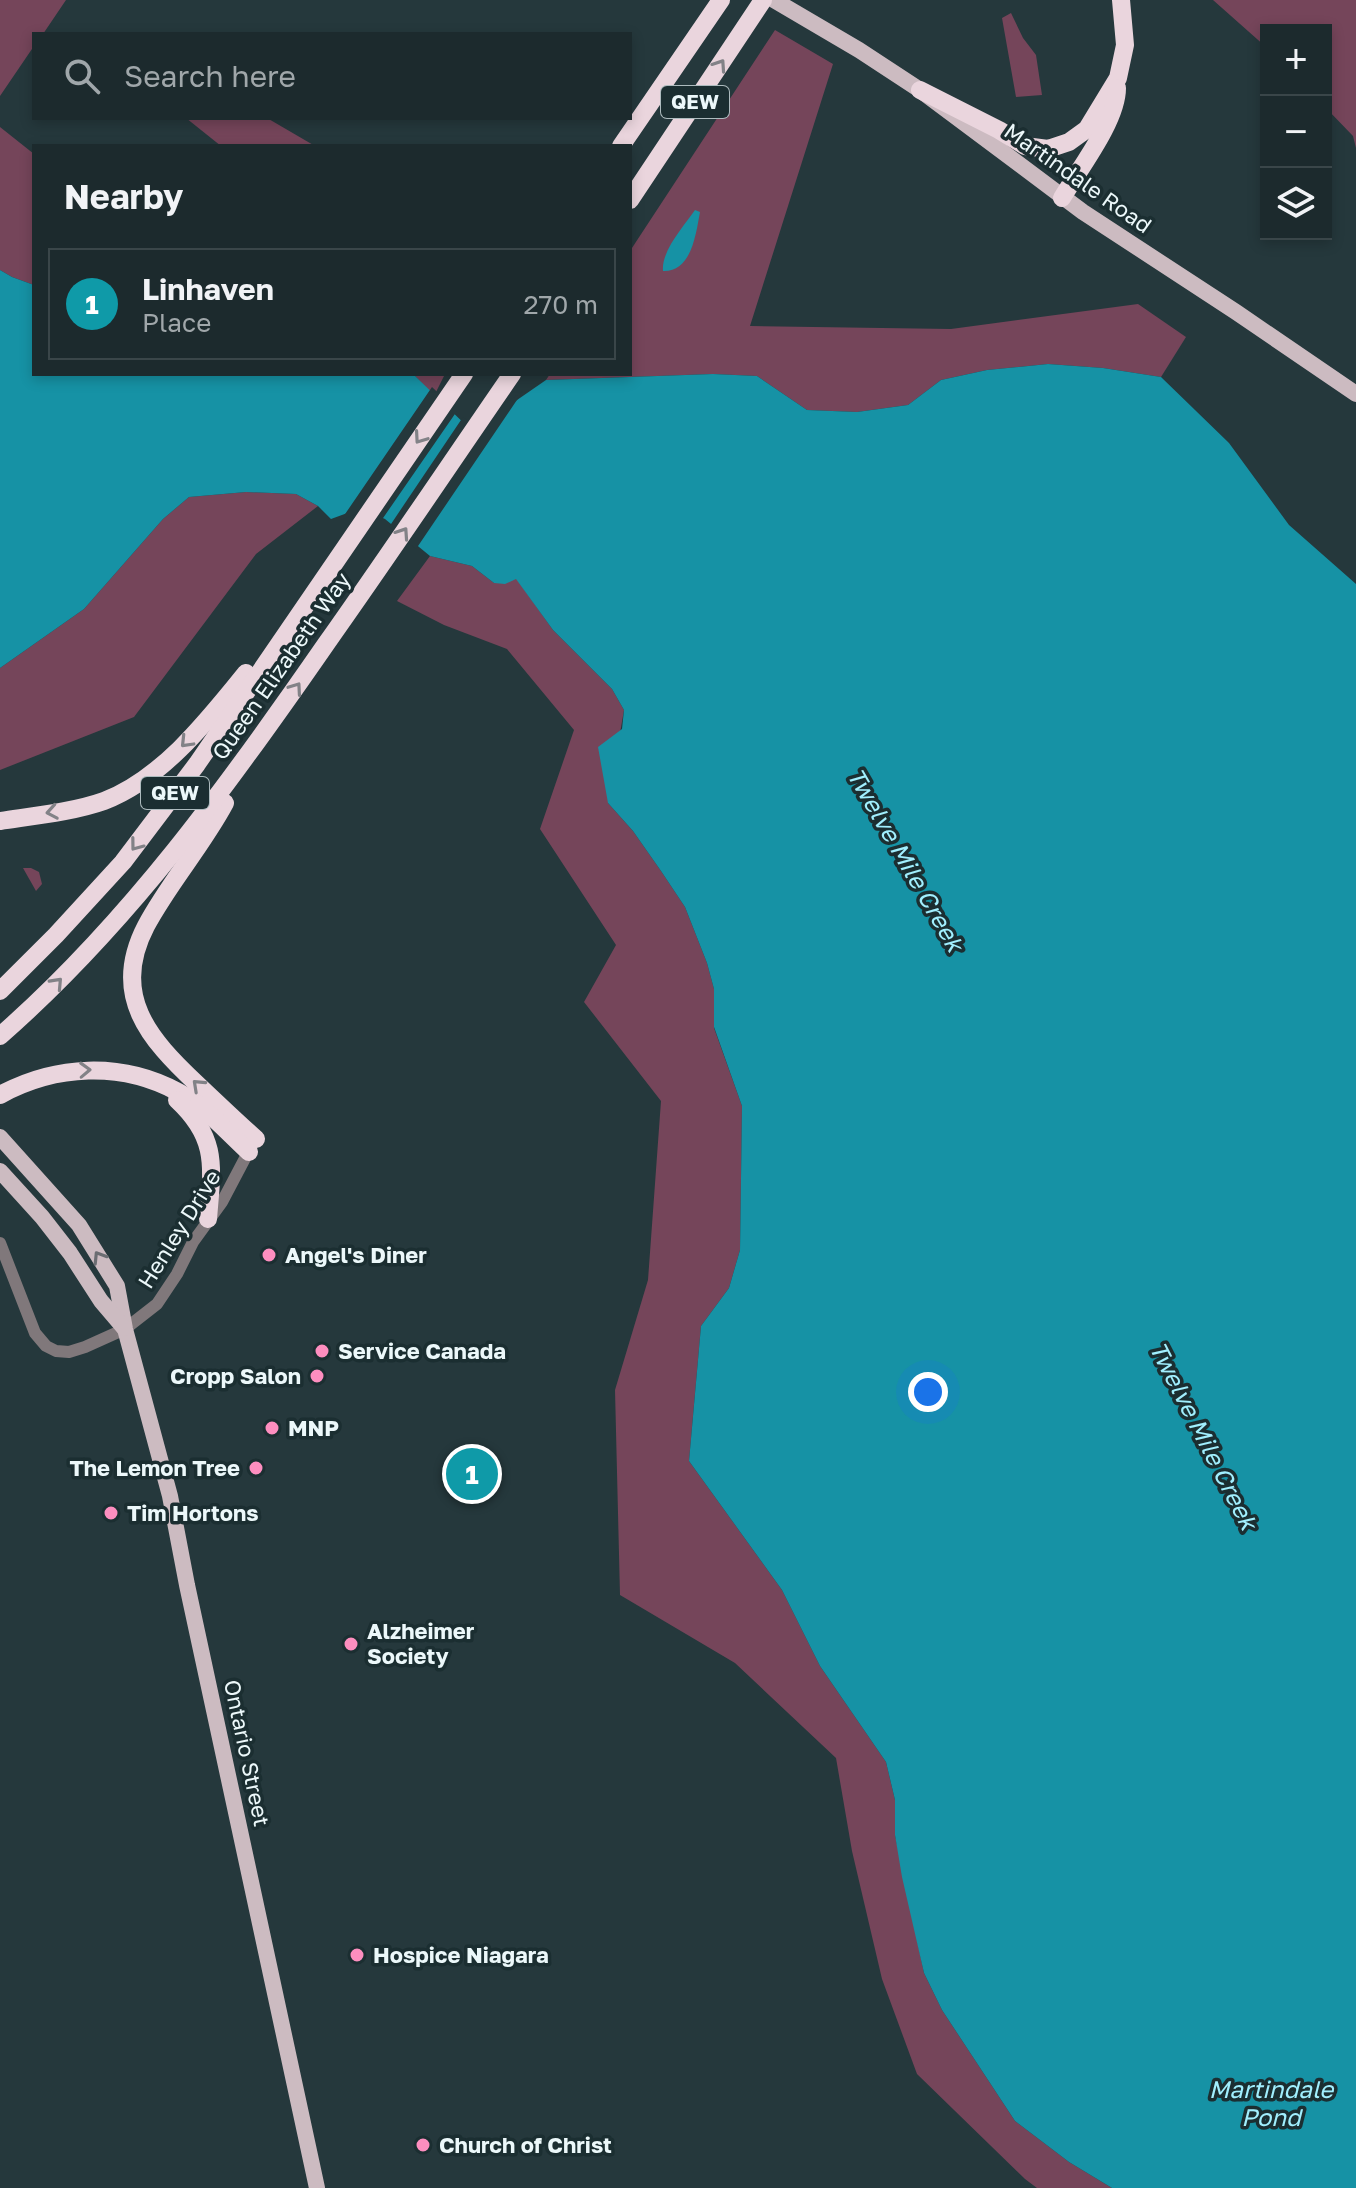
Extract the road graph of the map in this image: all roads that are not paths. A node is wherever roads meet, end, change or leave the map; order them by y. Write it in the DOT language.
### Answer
graph roads {
  1 [pos="721,0"];
  2 [pos="1121,0"];
  3 [pos="765,1"];
  4 [pos="1118,78"];
  5 [pos="920,90"];
  6 [pos="622,144"];
  7 [pos="632,197"];
  8 [pos="1062,198"];
  9 [pos="463,376"];
  10 [pos="511,376"];
  11 [pos="1356,394"];
  12 [pos="325,574"];
  13 [pos="251,752"];
  14 [pos="0,821"];
  15 [pos="0,991"];
  16 [pos="0,1036"];
  17 [pos="145,1079"];
  18 [pos="0,1095"];
  19 [pos="2,1140"];
  20 [pos="252,1145"];
  21 [pos="0,1171"];
  22 [pos="208,1219"];
  23 [pos="0,1243"];
  24 [pos="125,1329"];
  25 [pos="317,2188"];
  1 -- 6 [label="highway, QEW"];
  2 -- 4 [label="highway"];
  3 -- 5 [label="main road, Martindale Road"];
  7 -- 3 [label="highway, QEW, one-way"];
  4 -- 5 [label="highway"];
  4 -- 8 [label="highway"];
  5 -- 8 [label="main road, Martindale Road"];
  8 -- 11 [label="main road, Martindale Road"];
  9 -- 12 [label="highway, Queen Elizabeth Way / QEW, one-way"];
  13 -- 10 [label="highway, Queen Elizabeth Way / QEW, one-way"];
  12 -- 14 [label="highway, one-way"];
  12 -- 15 [label="highway, Queen Elizabeth Way / QEW, one-way"];
  16 -- 13 [label="highway, Queen Elizabeth Way / QEW, one-way"];
  20 -- 13 [label="highway, one-way"];
  18 -- 17 [label="highway, one-way"];
  17 -- 20 [label="highway"];
  17 -- 22 [label="highway"];
  24 -- 19 [label="main road, Ontario Street, one-way"];
  20 -- 22 [label="street, Henley Drive"];
  21 -- 24 [label="main road, Ontario Street"];
  22 -- 24 [label="street, Henley Drive"];
  23 -- 24 [label="street, Henley Drive"];
  24 -- 25 [label="main road, Ontario Street"];
}
